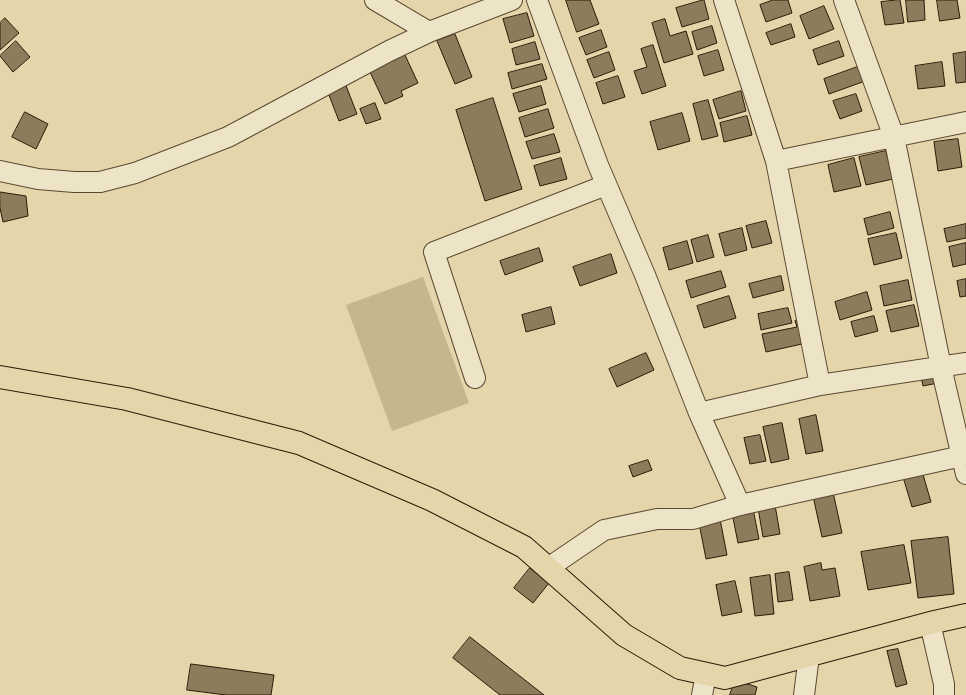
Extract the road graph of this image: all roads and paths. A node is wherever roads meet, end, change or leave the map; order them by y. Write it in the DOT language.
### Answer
graph roads {
  1 [pos="375,0"];
  2 [pos="512,0"];
  3 [pos="537,0"];
  4 [pos="724,0"];
  5 [pos="844,0"];
  6 [pos="429,32"];
  7 [pos="966,122"];
  8 [pos="894,137"];
  9 [pos="776,161"];
  10 [pos="0,171"];
  11 [pos="606,185"];
  12 [pos="966,363"];
  13 [pos="941,367"];
  14 [pos="0,377"];
  15 [pos="475,378"];
  16 [pos="820,385"];
  17 [pos="699,413"];
  18 [pos="964,465"];
  19 [pos="740,505"];
  20 [pos="548,568"];
  21 [pos="966,615"];
  22 [pos="930,623"];
  23 [pos="809,656"];
  24 [pos="706,674"];
  25 [pos="702,695"];
  26 [pos="804,695"];
  27 [pos="944,695"];
  1 -- 6 [label="street"];
  2 -- 6 [label="street"];
  3 -- 11 [label="street"];
  4 -- 9 [label="street"];
  5 -- 8 [label="street"];
  6 -- 10 [label="street"];
  7 -- 8 [label="street"];
  8 -- 9 [label="street"];
  8 -- 13 [label="street"];
  9 -- 16 [label="street"];
  11 -- 15 [label="street"];
  11 -- 17 [label="street"];
  12 -- 13 [label="street"];
  13 -- 16 [label="street"];
  13 -- 18 [label="street"];
  14 -- 20 [label="main road"];
  16 -- 17 [label="street"];
  17 -- 19 [label="street"];
  18 -- 19 [label="street"];
  19 -- 20 [label="street"];
  20 -- 24 [label="main road"];
  21 -- 22 [label="main road"];
  22 -- 23 [label="main road"];
  22 -- 27 [label="street"];
  23 -- 24 [label="main road"];
  23 -- 26 [label="street"];
  24 -- 25 [label="street"];
}
